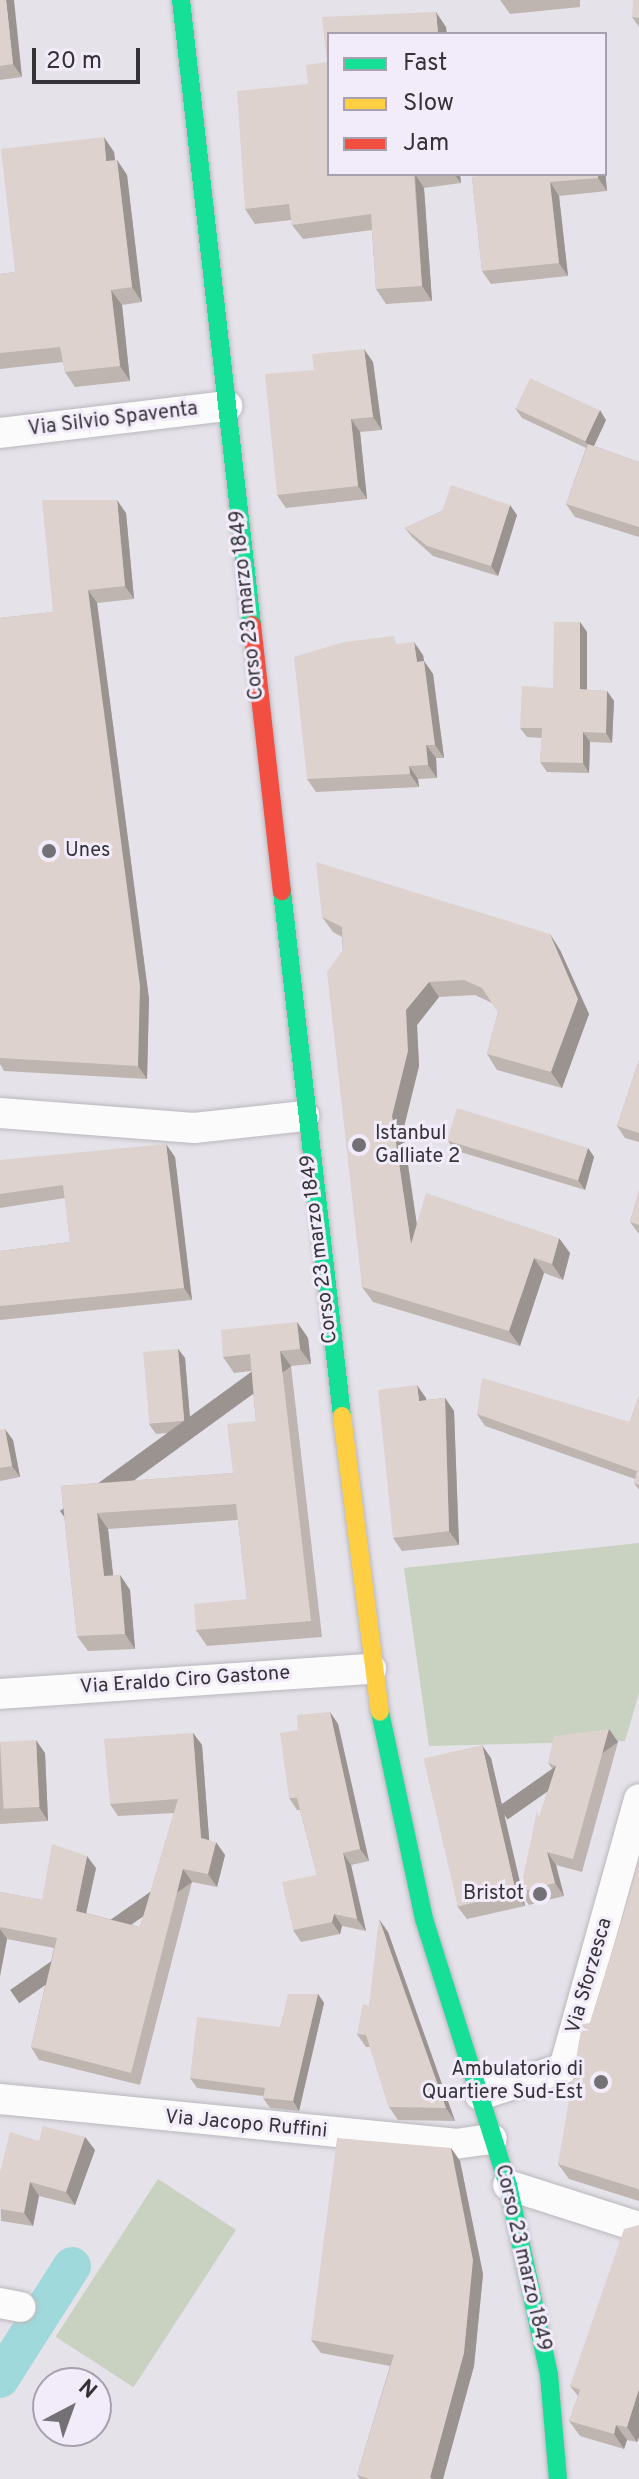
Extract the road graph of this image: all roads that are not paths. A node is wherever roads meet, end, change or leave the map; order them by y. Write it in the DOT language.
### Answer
graph roads {
  1 [pos="181,0"];
  2 [pos="227,406"];
  3 [pos="0,433"];
  4 [pos="0,1113"];
  5 [pos="304,1116"];
  6 [pos="371,1669"];
  7 [pos="0,1694"];
  8 [pos="639,1799"];
  9 [pos="480,2095"];
  10 [pos="0,2099"];
  11 [pos="492,2139"];
  12 [pos="508,2185"];
  13 [pos="639,2227"];
  14 [pos="558,2479"];
  1 -- 2 [label="main road, Corso 23 marzo 1849"];
  2 -- 3 [label="street, Via Silvio Spaventa"];
  2 -- 5 [label="main road, Corso 23 marzo 1849"];
  4 -- 5 [label="street"];
  5 -- 6 [label="main road, Corso 23 marzo 1849"];
  6 -- 7 [label="street, Via Eraldo Ciro Gastone"];
  6 -- 9 [label="main road, Corso 23 marzo 1849"];
  8 -- 9 [label="street, Via Sforzesca"];
  9 -- 11 [label="main road, Corso 23 marzo 1849"];
  10 -- 11 [label="street, Via Jacopo Ruffini"];
  11 -- 12 [label="main road, Corso 23 marzo 1849"];
  12 -- 13 [label="street"];
  12 -- 14 [label="main road, Corso 23 marzo 1849"];
}
